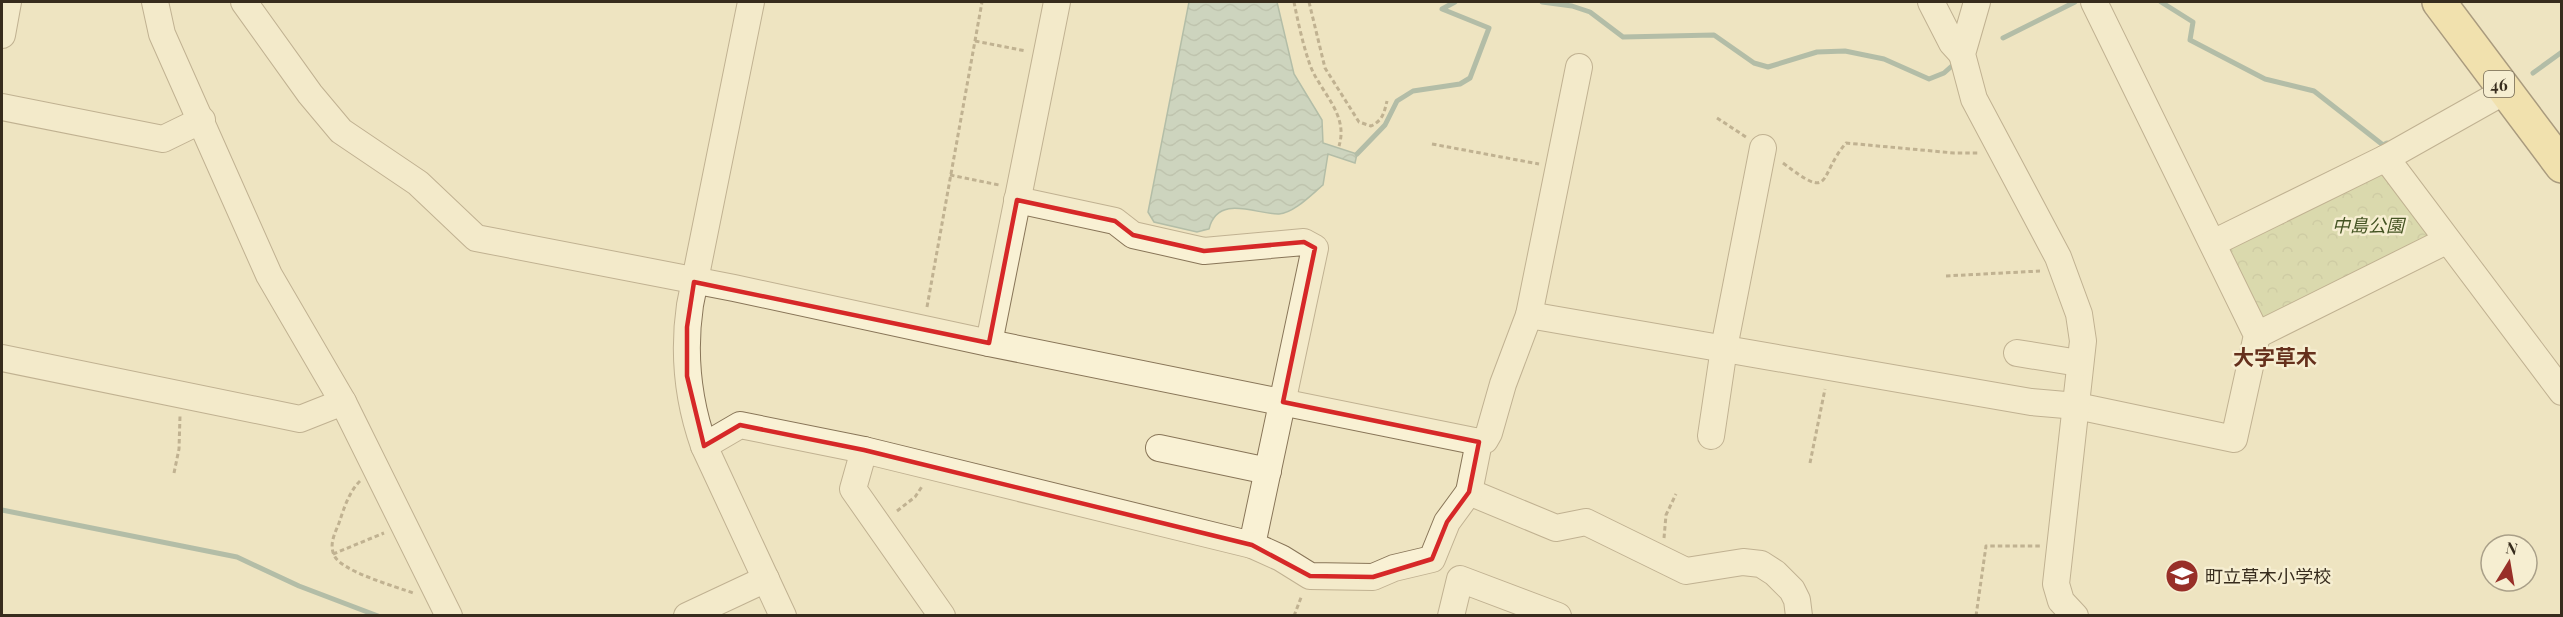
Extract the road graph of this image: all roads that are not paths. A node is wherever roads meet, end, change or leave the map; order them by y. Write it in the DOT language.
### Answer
graph roads {
  1 [pos="8,2"];
  2 [pos="155,2"];
  3 [pos="244,2"];
  4 [pos="751,2"];
  5 [pos="1057,2"];
  6 [pos="1931,2"];
  7 [pos="1977,2"];
  8 [pos="2094,2"];
  9 [pos="2439,2"];
  10 [pos="2,35"];
  11 [pos="1962,54"];
  12 [pos="1579,68"];
  13 [pos="2505,91"];
  14 [pos="2,107"];
  15 [pos="202,120"];
  16 [pos="1763,148"];
  17 [pos="2386,159"];
  18 [pos="2562,166"];
  19 [pos="1018,194"];
  20 [pos="2446,241"];
  21 [pos="2213,243"];
  22 [pos="694,282"];
  23 [pos="1529,315"];
  24 [pos="2257,334"];
  25 [pos="989,343"];
  26 [pos="1724,348"];
  27 [pos="2017,353"];
  28 [pos="2,358"];
  29 [pos="2079,363"];
  30 [pos="2562,392"];
  31 [pos="343,402"];
  32 [pos="1283,402"];
  33 [pos="2077,406"];
  34 [pos="1711,436"];
  35 [pos="1479,442"];
  36 [pos="704,446"];
  37 [pos="1159,448"];
  38 [pos="864,450"];
  39 [pos="1268,471"];
  40 [pos="1469,492"];
  41 [pos="1252,545"];
  42 [pos="766,579"];
  43 [pos="444,605"];
  44 [pos="2065,612"];
  45 [pos="687,615"];
  46 [pos="783,615"];
  47 [pos="942,615"];
  48 [pos="1451,615"];
  49 [pos="1558,615"];
  50 [pos="1799,615"];
  1 -- 10 [label="street"];
  2 -- 15 [label="street"];
  3 -- 22 [label="street"];
  4 -- 22 [label="street"];
  5 -- 19 [label="street"];
  6 -- 11 [label="street"];
  7 -- 11 [label="street"];
  8 -- 21 [label="street"];
  9 -- 13 [label="main road, 46"];
  11 -- 29 [label="street"];
  12 -- 23 [label="street"];
  13 -- 17 [label="street"];
  13 -- 18 [label="main road, 46"];
  14 -- 15 [label="street"];
  15 -- 31 [label="street"];
  16 -- 26 [label="street"];
  17 -- 20 [label="street"];
  17 -- 21 [label="street"];
  19 -- 25 [label="street"];
  19 -- 32 [label="street"];
  20 -- 24 [label="street"];
  20 -- 30 [label="street"];
  21 -- 24 [label="street"];
  22 -- 25 [label="street"];
  22 -- 36 [label="street"];
  23 -- 26 [label="street"];
  23 -- 35 [label="street"];
  24 -- 33 [label="street"];
  25 -- 32 [label="street"];
  26 -- 33 [label="street"];
  26 -- 34 [label="street"];
  27 -- 29 [label="street"];
  28 -- 31 [label="street"];
  29 -- 33 [label="street"];
  31 -- 43 [label="street"];
  32 -- 35 [label="street"];
  32 -- 39 [label="street"];
  33 -- 44 [label="street"];
  35 -- 40 [label="street"];
  36 -- 38 [label="street"];
  36 -- 42 [label="street"];
  37 -- 39 [label="street"];
  38 -- 41 [label="street"];
  38 -- 47 [label="street"];
  39 -- 41 [label="street"];
  40 -- 41 [label="street"];
  40 -- 50 [label="street"];
  42 -- 45 [label="street"];
  42 -- 46 [label="street"];
  48 -- 49 [label="street"];
}
